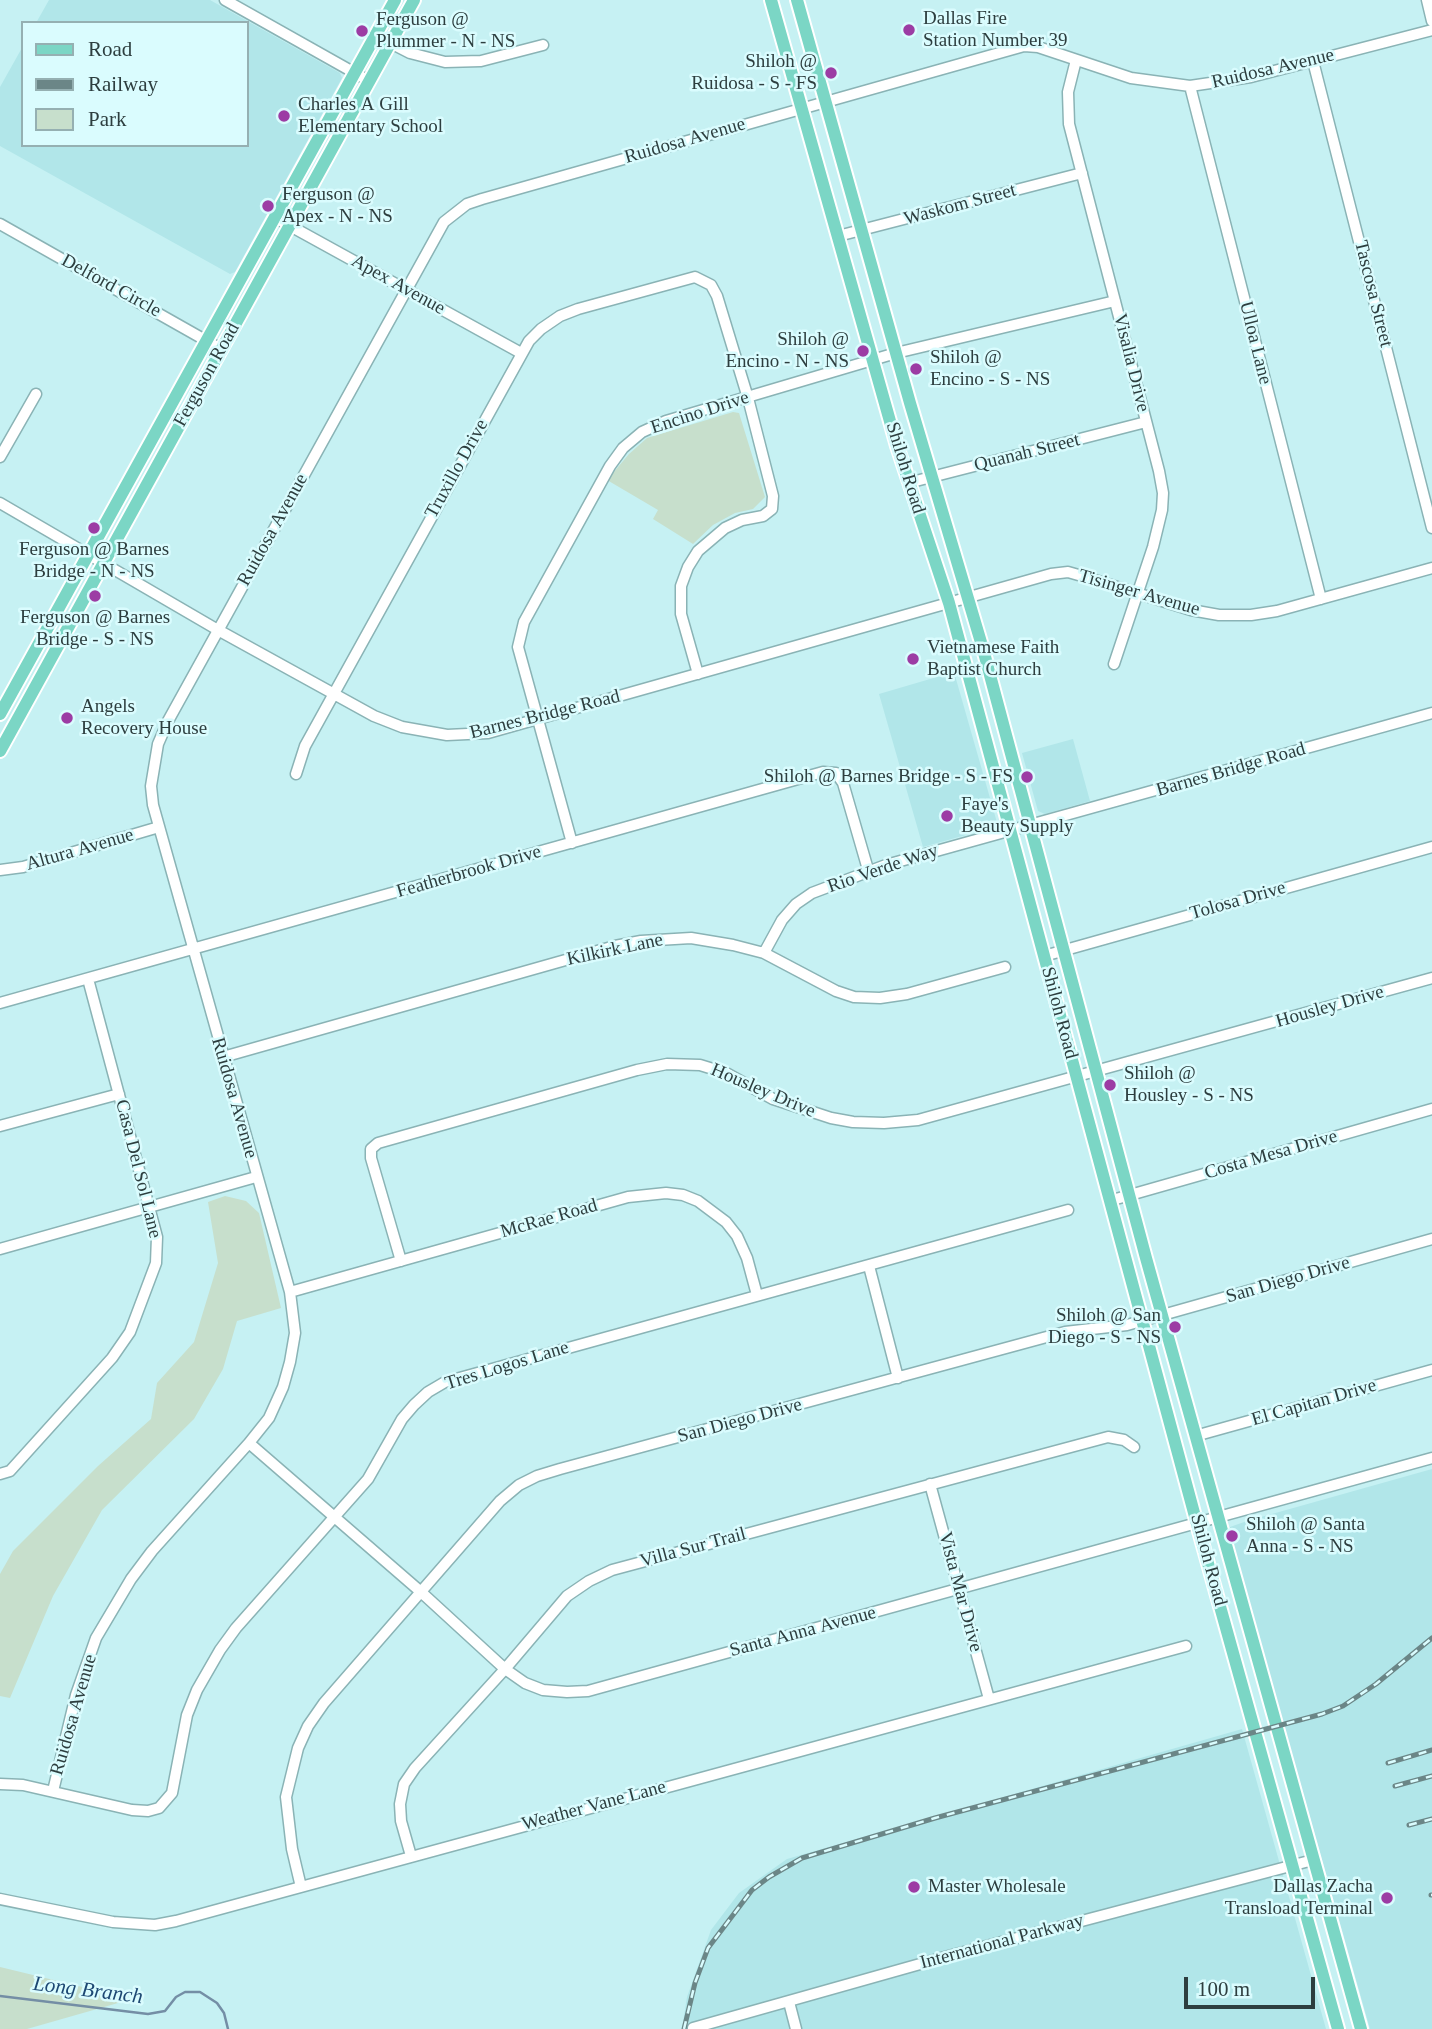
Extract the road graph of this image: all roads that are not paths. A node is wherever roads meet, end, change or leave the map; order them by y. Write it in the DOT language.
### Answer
graph roads {
  1 [pos="225,0"];
  2 [pos="395,0"];
  3 [pos="414,0"];
  4 [pos="771,0"];
  5 [pos="797,0"];
  6 [pos="1426,0"];
  7 [pos="1432,21"];
  8 [pos="1432,30"];
  9 [pos="375,35"];
  10 [pos="391,44"];
  11 [pos="543,45"];
  12 [pos="1076,60"];
  13 [pos="1313,61"];
  14 [pos="355,72"];
  15 [pos="369,81"];
  16 [pos="1190,86"];
  17 [pos="825,102"];
  18 [pos="802,108"];
  19 [pos="1082,173"];
  20 [pos="274,217"];
  21 [pos="0,224"];
  22 [pos="290,225"];
  23 [pos="862,231"];
  24 [pos="838,236"];
  25 [pos="406,289"];
  26 [pos="1115,301"];
  27 [pos="206,340"];
  28 [pos="221,349"];
  29 [pos="521,353"];
  30 [pos="896,354"];
  31 [pos="874,360"];
  32 [pos="36,394"];
  33 [pos="748,398"];
  34 [pos="1146,422"];
  35 [pos="0,457"];
  36 [pos="933,477"];
  37 [pos="908,483"];
  38 [pos="0,503"];
  39 [pos="1432,528"];
  40 [pos="89,554"];
  41 [pos="104,563"];
  42 [pos="1432,568"];
  43 [pos="1139,592"];
  44 [pos="969,598"];
  45 [pos="1321,599"];
  46 [pos="948,603"];
  47 [pos="218,630"];
  48 [pos="1114,664"];
  49 [pos="698,674"];
  50 [pos="334,694"];
  51 [pos="1432,713"];
  52 [pos="0,714"];
  53 [pos="537,720"];
  54 [pos="0,751"];
  55 [pos="296,774"];
  56 [pos="1030,825"];
  57 [pos="159,827"];
  58 [pos="1011,830"];
  59 [pos="572,843"];
  60 [pos="1432,847"];
  61 [pos="0,870"];
  62 [pos="869,873"];
  63 [pos="194,949"];
  64 [pos="1063,950"];
  65 [pos="764,953"];
  66 [pos="1044,956"];
  67 [pos="1005,967"];
  68 [pos="88,978"];
  69 [pos="1432,978"];
  70 [pos="0,1003"];
  71 [pos="223,1057"];
  72 [pos="1096,1072"];
  73 [pos="1076,1078"];
  74 [pos="119,1094"];
  75 [pos="1432,1109"];
  76 [pos="0,1126"];
  77 [pos="256,1177"];
  78 [pos="1129,1195"];
  79 [pos="1110,1200"];
  80 [pos="150,1208"];
  81 [pos="1068,1210"];
  82 [pos="1432,1239"];
  83 [pos="0,1249"];
  84 [pos="401,1261"];
  85 [pos="869,1266"];
  86 [pos="290,1292"];
  87 [pos="757,1295"];
  88 [pos="1162,1316"];
  89 [pos="1143,1321"];
  90 [pos="1432,1370"];
  91 [pos="898,1378"];
  92 [pos="1195,1436"];
  93 [pos="249,1443"];
  94 [pos="1134,1447"];
  95 [pos="1432,1458"];
  96 [pos="0,1474"];
  97 [pos="930,1484"];
  98 [pos="333,1519"];
  99 [pos="1218,1519"];
  100 [pos="1198,1524"];
  101 [pos="960,1590"];
  102 [pos="421,1592"];
  103 [pos="1186,1646"];
  104 [pos="505,1669"];
  105 [pos="989,1699"];
  106 [pos="0,1784"];
  107 [pos="53,1791"];
  108 [pos="411,1856"];
  109 [pos="1313,1860"];
  110 [pos="1292,1864"];
  111 [pos="301,1887"];
  112 [pos="0,1899"];
  113 [pos="789,2002"];
  114 [pos="692,2028"];
  115 [pos="796,2029"];
  116 [pos="1338,2029"];
  117 [pos="1360,2029"];
  1 -- 14 [label="street"];
  2 -- 9 [label="main road, Ferguson Road"];
  3 -- 10 [label="main road, Ferguson Road"];
  4 -- 18 [label="main road, Shiloh Road"];
  5 -- 17 [label="main road, Shiloh Road"];
  6 -- 7 [label="street"];
  8 -- 13 [label="street, Ruidosa Avenue"];
  9 -- 10 [label="street"];
  9 -- 14 [label="main road, Ferguson Road"];
  10 -- 11 [label="street"];
  10 -- 15 [label="main road, Ferguson Road"];
  12 -- 16 [label="street, Ruidosa Avenue"];
  12 -- 17 [label="street, Ruidosa Avenue"];
  12 -- 19 [label="street, Visalia Drive"];
  13 -- 16 [label="street, Ruidosa Avenue"];
  13 -- 39 [label="street, Tascosa Street"];
  14 -- 15 [label="street"];
  14 -- 20 [label="main road, Ferguson Road"];
  15 -- 22 [label="main road, Ferguson Road"];
  16 -- 45 [label="street, Ulloa Lane"];
  17 -- 18 [label="street, Ruidosa Avenue"];
  17 -- 23 [label="main road, Shiloh Road"];
  18 -- 24 [label="main road, Shiloh Road"];
  18 -- 25 [label="street, Ruidosa Avenue"];
  19 -- 23 [label="street, Waskom Street"];
  19 -- 26 [label="street, Visalia Drive"];
  20 -- 22 [label="street, Apex Avenue"];
  20 -- 27 [label="main road, Ferguson Road"];
  21 -- 27 [label="street, Delford Circle"];
  22 -- 25 [label="street, Apex Avenue"];
  22 -- 28 [label="main road, Ferguson Road"];
  23 -- 24 [label="street, Waskom Street"];
  23 -- 30 [label="main road, Shiloh Road"];
  24 -- 31 [label="main road, Shiloh Road"];
  25 -- 29 [label="street, Apex Avenue"];
  25 -- 47 [label="street, Ruidosa Avenue"];
  26 -- 30 [label="street, Encino Drive"];
  26 -- 34 [label="street, Visalia Drive"];
  27 -- 28 [label="street, Delford Circle"];
  27 -- 40 [label="main road, Ferguson Road"];
  28 -- 41 [label="main road, Ferguson Road"];
  29 -- 33 [label="street, Truxillo Drive"];
  29 -- 50 [label="street, Truxillo Drive"];
  30 -- 31 [label="street, Encino Drive"];
  30 -- 36 [label="main road, Shiloh Road"];
  31 -- 33 [label="street, Encino Drive"];
  31 -- 37 [label="main road, Shiloh Road"];
  32 -- 35 [label="street"];
  33 -- 49 [label="street"];
  33 -- 53 [label="street, Encino Drive"];
  34 -- 36 [label="street, Quanah Street"];
  34 -- 43 [label="street, Visalia Drive"];
  36 -- 37 [label="street, Quanah Street"];
  36 -- 44 [label="main road, Shiloh Road"];
  37 -- 46 [label="main road, Shiloh Road"];
  38 -- 40 [label="street, Barnes Bridge Road"];
  40 -- 41 [label="street, Barnes Bridge Road"];
  40 -- 52 [label="main road, Ferguson Road"];
  41 -- 47 [label="street, Barnes Bridge Road"];
  41 -- 54 [label="main road, Ferguson Road"];
  42 -- 45 [label="street, Tisinger Avenue"];
  43 -- 44 [label="street, Tisinger Avenue"];
  43 -- 45 [label="street, Tisinger Avenue"];
  43 -- 48 [label="street, Visalia Drive"];
  44 -- 46 [label="street, Barnes Bridge Road"];
  44 -- 56 [label="main road, Shiloh Road"];
  46 -- 49 [label="street, Barnes Bridge Road"];
  46 -- 58 [label="main road, Shiloh Road"];
  47 -- 50 [label="street, Barnes Bridge Road"];
  47 -- 57 [label="street, Ruidosa Avenue"];
  49 -- 53 [label="street, Barnes Bridge Road"];
  50 -- 53 [label="street, Barnes Bridge Road"];
  50 -- 55 [label="street, Truxillo Drive"];
  51 -- 56 [label="street, Barnes Bridge Road"];
  53 -- 59 [label="street, Encino Drive"];
  56 -- 58 [label="street, Rio Verde Way"];
  56 -- 64 [label="main road, Shiloh Road"];
  57 -- 61 [label="street, Altura Avenue"];
  57 -- 63 [label="street, Ruidosa Avenue"];
  58 -- 62 [label="street, Rio Verde Way"];
  58 -- 66 [label="main road, Shiloh Road"];
  59 -- 62 [label="street, Featherbrook Drive"];
  59 -- 63 [label="street, Featherbrook Drive"];
  60 -- 64 [label="street, Tolosa Drive"];
  62 -- 65 [label="street, Rio Verde Way"];
  63 -- 68 [label="street, Featherbrook Drive"];
  63 -- 71 [label="street, Ruidosa Avenue"];
  64 -- 66 [label="street, Tolosa Drive"];
  64 -- 72 [label="main road, Shiloh Road"];
  65 -- 67 [label="street, Kilkirk Lane"];
  65 -- 71 [label="street, Kilkirk Lane"];
  66 -- 73 [label="main road, Shiloh Road"];
  68 -- 70 [label="street, Featherbrook Drive"];
  68 -- 74 [label="street, Casa Del Sol Lane"];
  69 -- 72 [label="street, Housley Drive"];
  71 -- 77 [label="street, Ruidosa Avenue"];
  72 -- 73 [label="street, Housley Drive"];
  72 -- 78 [label="main road, Shiloh Road"];
  73 -- 79 [label="main road, Shiloh Road"];
  73 -- 84 [label="street, Housley Drive"];
  74 -- 76 [label="street"];
  74 -- 80 [label="street, Casa Del Sol Lane"];
  75 -- 78 [label="street, Costa Mesa Drive"];
  77 -- 80 [label="street"];
  77 -- 86 [label="street, Ruidosa Avenue"];
  78 -- 79 [label="street, Costa Mesa Drive"];
  78 -- 88 [label="main road, Shiloh Road"];
  79 -- 89 [label="main road, Shiloh Road"];
  80 -- 83 [label="street"];
  80 -- 96 [label="street, Casa Del Sol Lane"];
  81 -- 85 [label="street, Tres Logos Lane"];
  82 -- 88 [label="street, San Diego Drive"];
  84 -- 86 [label="street, McRae Road"];
  84 -- 87 [label="street, McRae Road"];
  85 -- 87 [label="street, Tres Logos Lane"];
  85 -- 91 [label="street"];
  86 -- 93 [label="street, Ruidosa Avenue"];
  87 -- 98 [label="street, Tres Logos Lane"];
  88 -- 89 [label="street, San Diego Drive"];
  88 -- 92 [label="main road, Shiloh Road"];
  89 -- 91 [label="street, San Diego Drive"];
  89 -- 100 [label="main road, Shiloh Road"];
  90 -- 92 [label="street, El Capitan Drive"];
  91 -- 102 [label="street, San Diego Drive"];
  92 -- 99 [label="main road, Shiloh Road"];
  93 -- 98 [label="street, Santa Anna Avenue"];
  93 -- 107 [label="street, Ruidosa Avenue"];
  94 -- 97 [label="street, Villa Sur Trail"];
  95 -- 99 [label="street, Santa Anna Avenue"];
  97 -- 101 [label="street, Vista Mar Drive"];
  97 -- 104 [label="street, Villa Sur Trail"];
  98 -- 102 [label="street, Santa Anna Avenue"];
  98 -- 107 [label="street, Tres Logos Lane"];
  99 -- 100 [label="street, Santa Anna Avenue"];
  99 -- 109 [label="main road, Shiloh Road"];
  100 -- 101 [label="street, Santa Anna Avenue"];
  100 -- 110 [label="main road, Shiloh Road"];
  101 -- 104 [label="street, Santa Anna Avenue"];
  101 -- 105 [label="street, Vista Mar Drive"];
  102 -- 104 [label="street, Santa Anna Avenue"];
  102 -- 111 [label="street, San Diego Drive"];
  103 -- 105 [label="street, Weather Vane Lane"];
  104 -- 108 [label="street, Villa Sur Trail"];
  105 -- 108 [label="street, Weather Vane Lane"];
  106 -- 107 [label="street, Tres Logos Lane"];
  108 -- 111 [label="street, Weather Vane Lane"];
  109 -- 110 [label="street, International Parkway"];
  109 -- 117 [label="main road, Shiloh Road"];
  110 -- 113 [label="street, International Parkway"];
  110 -- 116 [label="main road, Shiloh Road"];
  111 -- 112 [label="street, Weather Vane Lane"];
  113 -- 114 [label="street, International Parkway"];
  113 -- 115 [label="street"];
}
